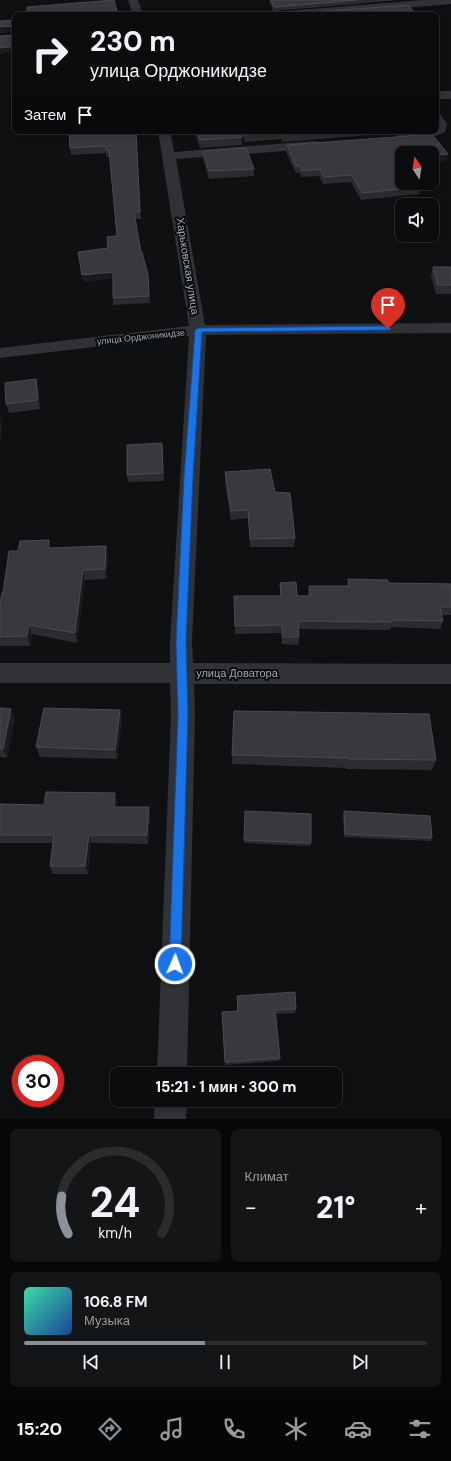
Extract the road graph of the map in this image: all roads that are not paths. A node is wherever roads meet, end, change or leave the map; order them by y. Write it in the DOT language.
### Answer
graph roads {
  1 [pos="133,0"];
  2 [pos="451,1"];
  3 [pos="137,12"];
  4 [pos="312,12"];
  5 [pos="439,95"];
  6 [pos="451,95"];
  7 [pos="165,134"];
  8 [pos="424,134"];
  9 [pos="392,138"];
  10 [pos="329,143"];
  11 [pos="169,156"];
  12 [pos="451,328"];
  13 [pos="198,330"];
  14 [pos="0,353"];
  15 [pos="181,672"];
  16 [pos="0,673"];
  17 [pos="451,674"];
  18 [pos="172,1067"];
  19 [pos="171,1107"];
  20 [pos="170,1119"];
  1 -- 3 [label="street"];
  2 -- 4 [label="street"];
  5 -- 6 [label="street"];
  7 -- 11 [label="street, Харьковская улица"];
  8 -- 9 [label="street"];
  10 -- 11 [label="street"];
  11 -- 13 [label="street, Харьковская улица"];
  12 -- 13 [label="street, улица Орджоникидзе"];
  13 -- 14 [label="street, улица Орджоникидзе"];
  13 -- 15 [label="street, Харьковская улица"];
  15 -- 16 [label="street, улица Доватора"];
  15 -- 17 [label="street, улица Доватора"];
  15 -- 18 [label="street, Харьковская улица"];
  19 -- 20 [label="street"];
}
